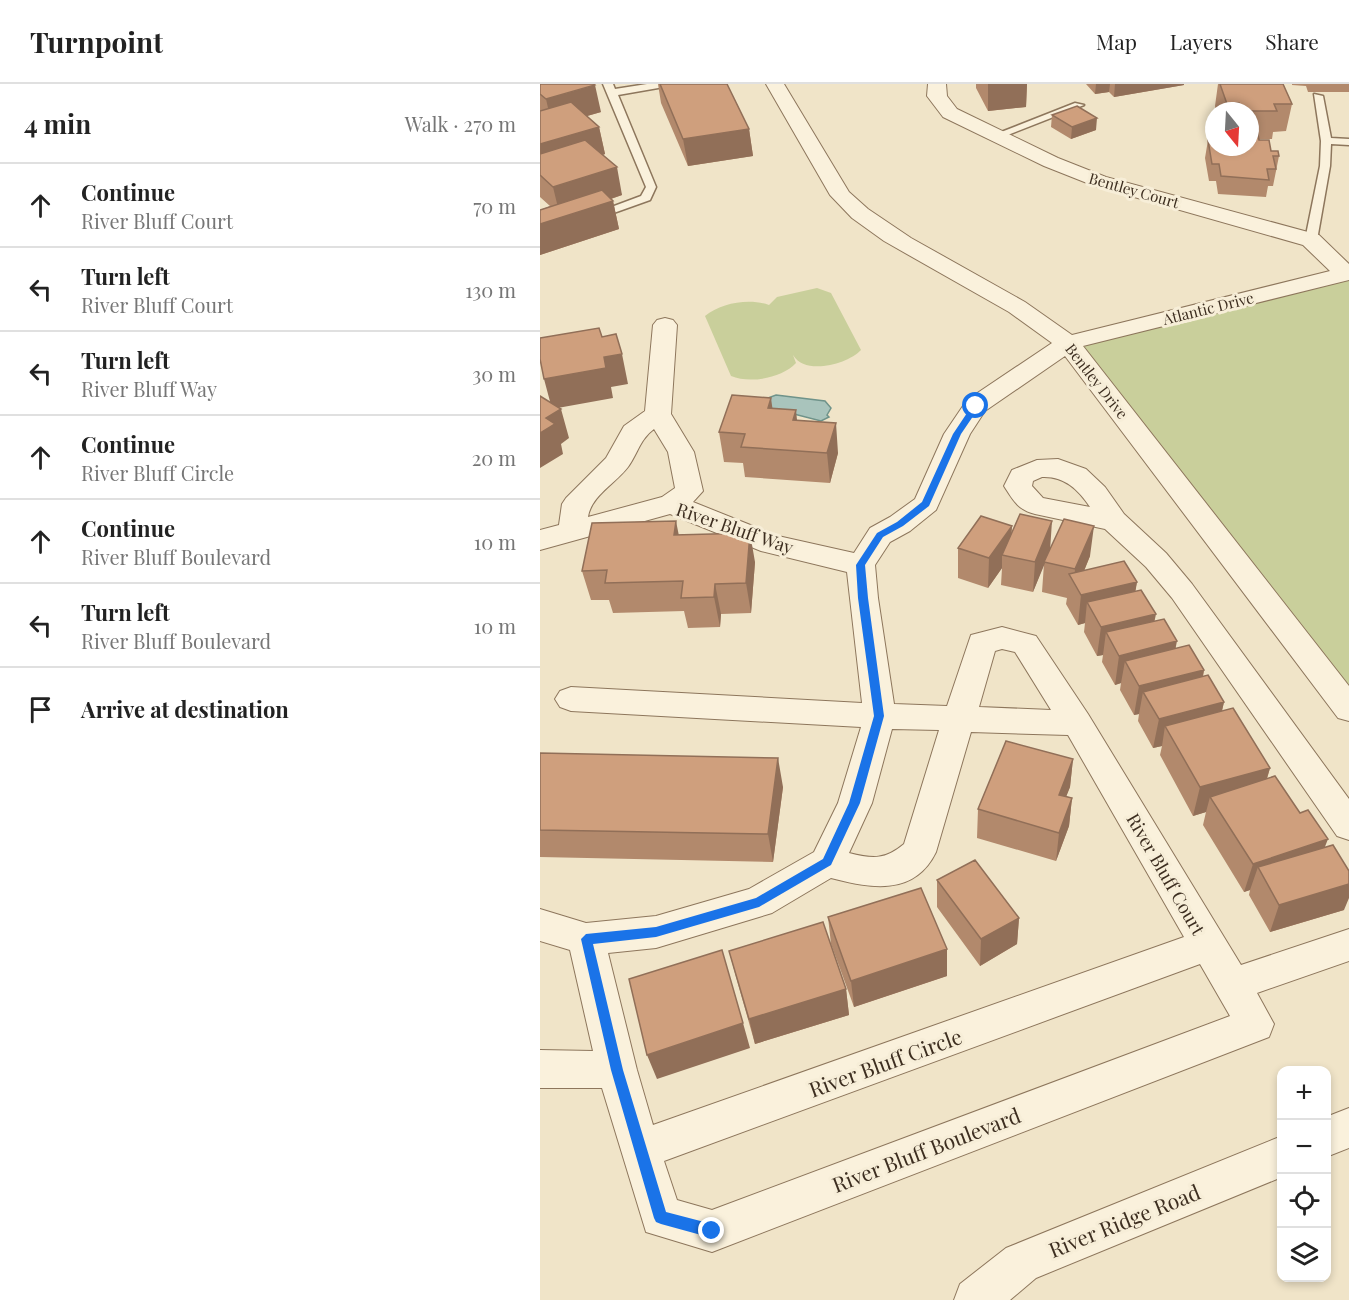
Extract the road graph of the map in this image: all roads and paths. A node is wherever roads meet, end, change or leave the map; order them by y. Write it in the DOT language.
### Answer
graph roads {
  1 [pos="664,84"];
  2 [pos="775,84"];
  3 [pos="937,84"];
  4 [pos="610,88"];
  5 [pos="1318,96"];
  6 [pos="1079,105"];
  7 [pos="996,136"];
  8 [pos="1326,141"];
  9 [pos="1349,142"];
  10 [pos="585,220"];
  11 [pos="1311,240"];
  12 [pos="1347,274"];
  13 [pos="665,325"];
  14 [pos="1068,343"];
  15 [pos="658,414"];
  16 [pos="672,504"];
  17 [pos="1114,521"];
  18 [pos="572,532"];
  19 [pos="540,540"];
  20 [pos="861,565"];
  21 [pos="571,699"];
  22 [pos="1349,709"];
  23 [pos="879,716"];
  24 [pos="961,719"];
  25 [pos="1077,723"];
  26 [pos="1349,826"];
  27 [pos="827,862"];
  28 [pos="540,925"];
  29 [pos="586,939"];
  30 [pos="1208,945"];
  31 [pos="1349,945"];
  32 [pos="1232,985"];
  33 [pos="1255,1024"];
  34 [pos="540,1069"];
  35 [pos="617,1070"];
  36 [pos="1349,1128"];
  37 [pos="1331,1135"];
  38 [pos="640,1150"];
  39 [pos="1277,1158"];
  40 [pos="976,1300"];
  1 -- 4 [label="lane"];
  2 -- 14 [label="street, Bentley Drive"];
  3 -- 7 [label="street, Bentley Court"];
  4 -- 10 [label="lane"];
  5 -- 8 [label="lane"];
  6 -- 7 [label="lane"];
  7 -- 11 [label="street, Bentley Court"];
  8 -- 9 [label="lane"];
  8 -- 11 [label="lane"];
  11 -- 12 [label="street, Bentley Court"];
  12 -- 14 [label="street, Atlantic Drive"];
  13 -- 15 [label="street"];
  14 -- 20 [label="street"];
  14 -- 22 [label="street, Bentley Drive"];
  15 -- 16 [label="street"];
  15 -- 18 [label="street"];
  16 -- 18 [label="street, River Bluff Way"];
  16 -- 20 [label="street, River Bluff Way"];
  17 -- 26 [label="street"];
  18 -- 19 [label="street, River Bluff Way"];
  20 -- 23 [label="street"];
  21 -- 23 [label="street"];
  23 -- 24 [label="street"];
  23 -- 27 [label="street"];
  24 -- 25 [label="street"];
  24 -- 25 [label="street, River Bluff Court"];
  24 -- 27 [label="street, River Bluff Court"];
  25 -- 30 [label="street, River Bluff Court"];
  27 -- 29 [label="street"];
  28 -- 29 [label="street"];
  29 -- 35 [label="street"];
  30 -- 32 [label="street, River Bluff Court"];
  30 -- 38 [label="street, River Bluff Circle"];
  31 -- 32 [label="street"];
  32 -- 33 [label="street, River Bluff Court"];
  33 -- 38 [label="street, River Bluff Boulevard"];
  34 -- 35 [label="street"];
  35 -- 38 [label="street"];
  36 -- 37 [label="street"];
  39 -- 40 [label="street, River Ridge Road"];
}
